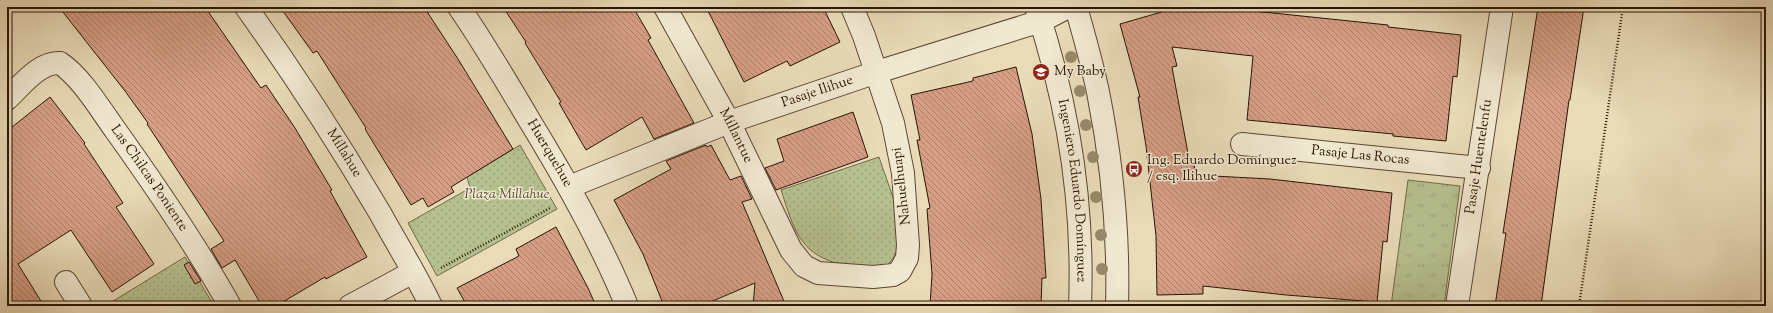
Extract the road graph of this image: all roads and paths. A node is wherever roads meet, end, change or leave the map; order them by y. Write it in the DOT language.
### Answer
graph roads {
  1 [pos="246,7"];
  2 [pos="459,7"];
  3 [pos="665,7"];
  4 [pos="852,7"];
  5 [pos="1068,7"];
  6 [pos="1076,7"];
  7 [pos="1502,7"];
  8 [pos="1623,7"];
  9 [pos="1039,14"];
  10 [pos="877,72"];
  11 [pos="7,99"];
  12 [pos="729,122"];
  13 [pos="1242,144"];
  14 [pos="1479,168"];
  15 [pos="571,191"];
  16 [pos="804,266"];
  17 [pos="415,276"];
  18 [pos="66,282"];
  19 [pos="81,306"];
  20 [pos="230,306"];
  21 [pos="350,306"];
  22 [pos="431,306"];
  23 [pos="627,306"];
  24 [pos="1080,306"];
  25 [pos="1117,306"];
  26 [pos="1457,306"];
  27 [pos="1579,306"];
  1 -- 17 [label="street, Millahue"];
  2 -- 15 [label="street, Huerquehue"];
  3 -- 12 [label="street, Millantue"];
  4 -- 10 [label="street, Nahuelhuapi"];
  5 -- 9 [label="street, Pasaje Ilihue"];
  6 -- 25 [label="street"];
  7 -- 14 [label="street, Pasaje Huentelenfu"];
  8 -- 27 [label="path"];
  9 -- 10 [label="street, Pasaje Ilihue"];
  9 -- 24 [label="street, Ingeniero Eduardo Domínguez"];
  10 -- 12 [label="street, Pasaje Ilihue"];
  10 -- 16 [label="street, Nahuelhuapi"];
  11 -- 20 [label="street, Las Chilcas Poniente"];
  12 -- 15 [label="street, Pasaje Ilihue"];
  12 -- 16 [label="street, Millantue"];
  13 -- 14 [label="street, Pasaje Las Rocas"];
  14 -- 26 [label="street, Pasaje Huentelenfu"];
  15 -- 17 [label="path"];
  15 -- 23 [label="street, Huerquehue"];
  17 -- 21 [label="street"];
  17 -- 22 [label="street, Millahue"];
  18 -- 19 [label="street"];
}
